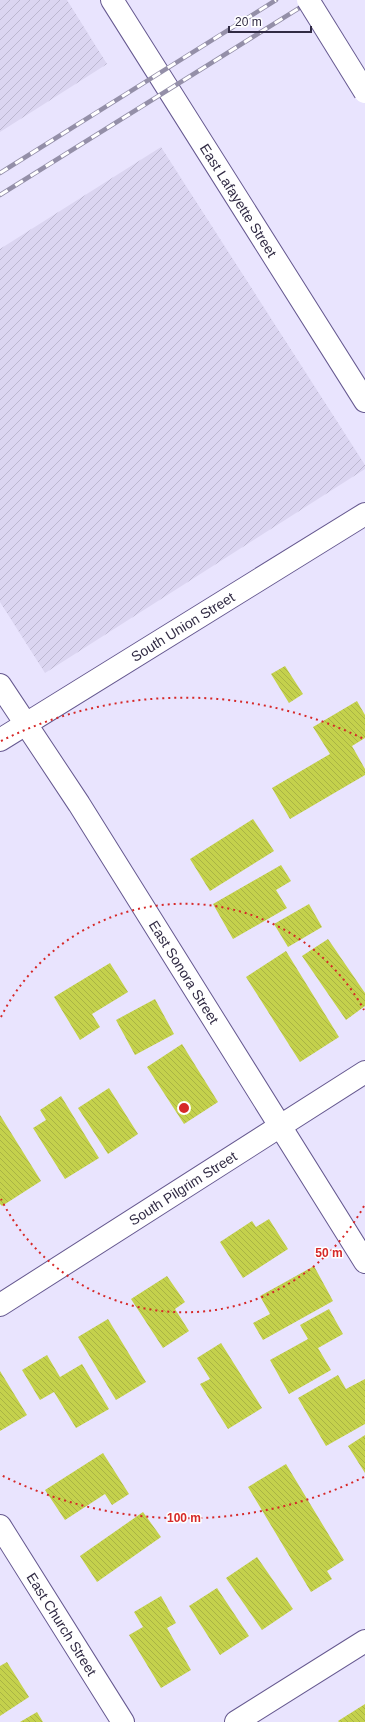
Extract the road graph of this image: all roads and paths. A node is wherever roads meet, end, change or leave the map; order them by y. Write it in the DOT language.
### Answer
graph roads {
  1 [pos="112,0"];
  2 [pos="308,0"];
  3 [pos="365,92"];
  4 [pos="365,401"];
  5 [pos="365,514"];
  6 [pos="0,685"];
  7 [pos="27,723"];
  8 [pos="0,740"];
  9 [pos="365,1072"];
  10 [pos="280,1127"];
  11 [pos="365,1262"];
  12 [pos="0,1305"];
  13 [pos="0,1526"];
  14 [pos="365,1641"];
  15 [pos="123,1722"];
  16 [pos="236,1722"];
  1 -- 4 [label="main road, East Lafayette Street"];
  2 -- 3 [label="main road, bridge"];
  5 -- 7 [label="main road, South Union Street"];
  6 -- 7 [label="main road, East Sonora Street"];
  7 -- 8 [label="main road, South Union Street"];
  7 -- 10 [label="main road, East Sonora Street"];
  9 -- 10 [label="main road, South Pilgrim Street"];
  10 -- 11 [label="main road, East Sonora Street"];
  10 -- 12 [label="main road, South Pilgrim Street"];
  13 -- 15 [label="main road, East Church Street"];
  14 -- 16 [label="main road"];
}
